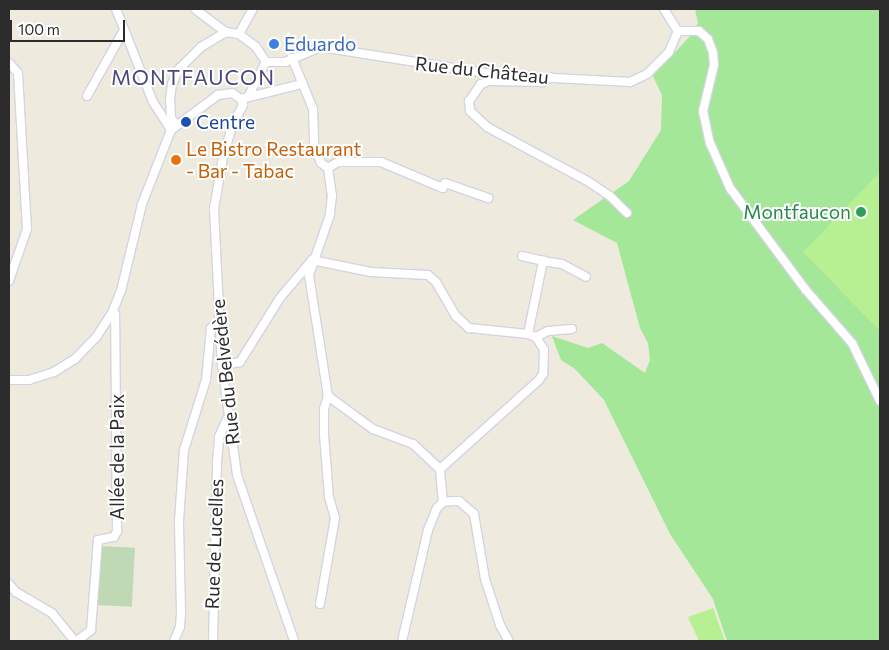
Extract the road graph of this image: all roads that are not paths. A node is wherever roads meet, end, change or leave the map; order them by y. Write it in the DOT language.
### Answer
graph roads {
  1 [pos="116,9"];
  2 [pos="195,9"];
  3 [pos="253,9"];
  4 [pos="664,9"];
  5 [pos="124,30"];
  6 [pos="678,31"];
  7 [pos="226,32"];
  8 [pos="239,34"];
  9 [pos="292,58"];
  10 [pos="266,62"];
  11 [pos="9,63"];
  12 [pos="550,78"];
  13 [pos="302,84"];
  14 [pos="87,96"];
  15 [pos="245,98"];
  16 [pos="174,127"];
  17 [pos="328,168"];
  18 [pos="488,198"];
  19 [pos="626,213"];
  20 [pos="522,256"];
  21 [pos="312,260"];
  22 [pos="543,261"];
  23 [pos="586,277"];
  24 [pos="9,281"];
  25 [pos="112,313"];
  26 [pos="218,323"];
  27 [pos="572,329"];
  28 [pos="532,335"];
  29 [pos="222,365"];
  30 [pos="9,380"];
  31 [pos="328,396"];
  32 [pos="880,401"];
  33 [pos="227,419"];
  34 [pos="440,469"];
  35 [pos="443,502"];
  36 [pos="9,584"];
  37 [pos="320,604"];
  38 [pos="500,625"];
  39 [pos="76,641"];
  40 [pos="174,641"];
  41 [pos="213,641"];
  42 [pos="294,641"];
  43 [pos="402,641"];
  44 [pos="504,641"];
  45 [pos="509,641"];
  1 -- 5 [label="street"];
  2 -- 7 [label="street"];
  3 -- 8 [label="street"];
  4 -- 6 [label="street"];
  5 -- 14 [label="street"];
  5 -- 16 [label="street"];
  6 -- 12 [label="street, Rue du Château"];
  6 -- 32 [label="street"];
  7 -- 8 [label="street"];
  7 -- 16 [label="street"];
  8 -- 10 [label="street"];
  9 -- 10 [label="street, Rue du Château"];
  9 -- 12 [label="street, Rue du Château"];
  9 -- 13 [label="street"];
  10 -- 15 [label="street, Rue du Belvédère"];
  11 -- 24 [label="street"];
  12 -- 19 [label="street"];
  13 -- 15 [label="street"];
  13 -- 17 [label="street"];
  15 -- 16 [label="street"];
  15 -- 26 [label="street, Rue du Belvédère"];
  16 -- 25 [label="street"];
  17 -- 18 [label="street"];
  17 -- 21 [label="street"];
  20 -- 22 [label="street"];
  21 -- 28 [label="street"];
  21 -- 29 [label="street"];
  21 -- 31 [label="street"];
  22 -- 23 [label="street"];
  22 -- 28 [label="street"];
  25 -- 30 [label="street"];
  25 -- 39 [label="street, Allée de la Paix"];
  26 -- 29 [label="street, Rue du Belvédère"];
  26 -- 40 [label="street"];
  27 -- 28 [label="street"];
  28 -- 34 [label="street"];
  29 -- 33 [label="street, Rue du Belvédère"];
  31 -- 34 [label="street"];
  31 -- 37 [label="street"];
  33 -- 41 [label="street, Rue de Lucelles"];
  33 -- 42 [label="street, Rue du Belvédère"];
  34 -- 35 [label="street"];
  35 -- 38 [label="street"];
  35 -- 43 [label="street"];
  36 -- 39 [label="street"];
  38 -- 44 [label="street"];
  38 -- 45 [label="street"];
}
